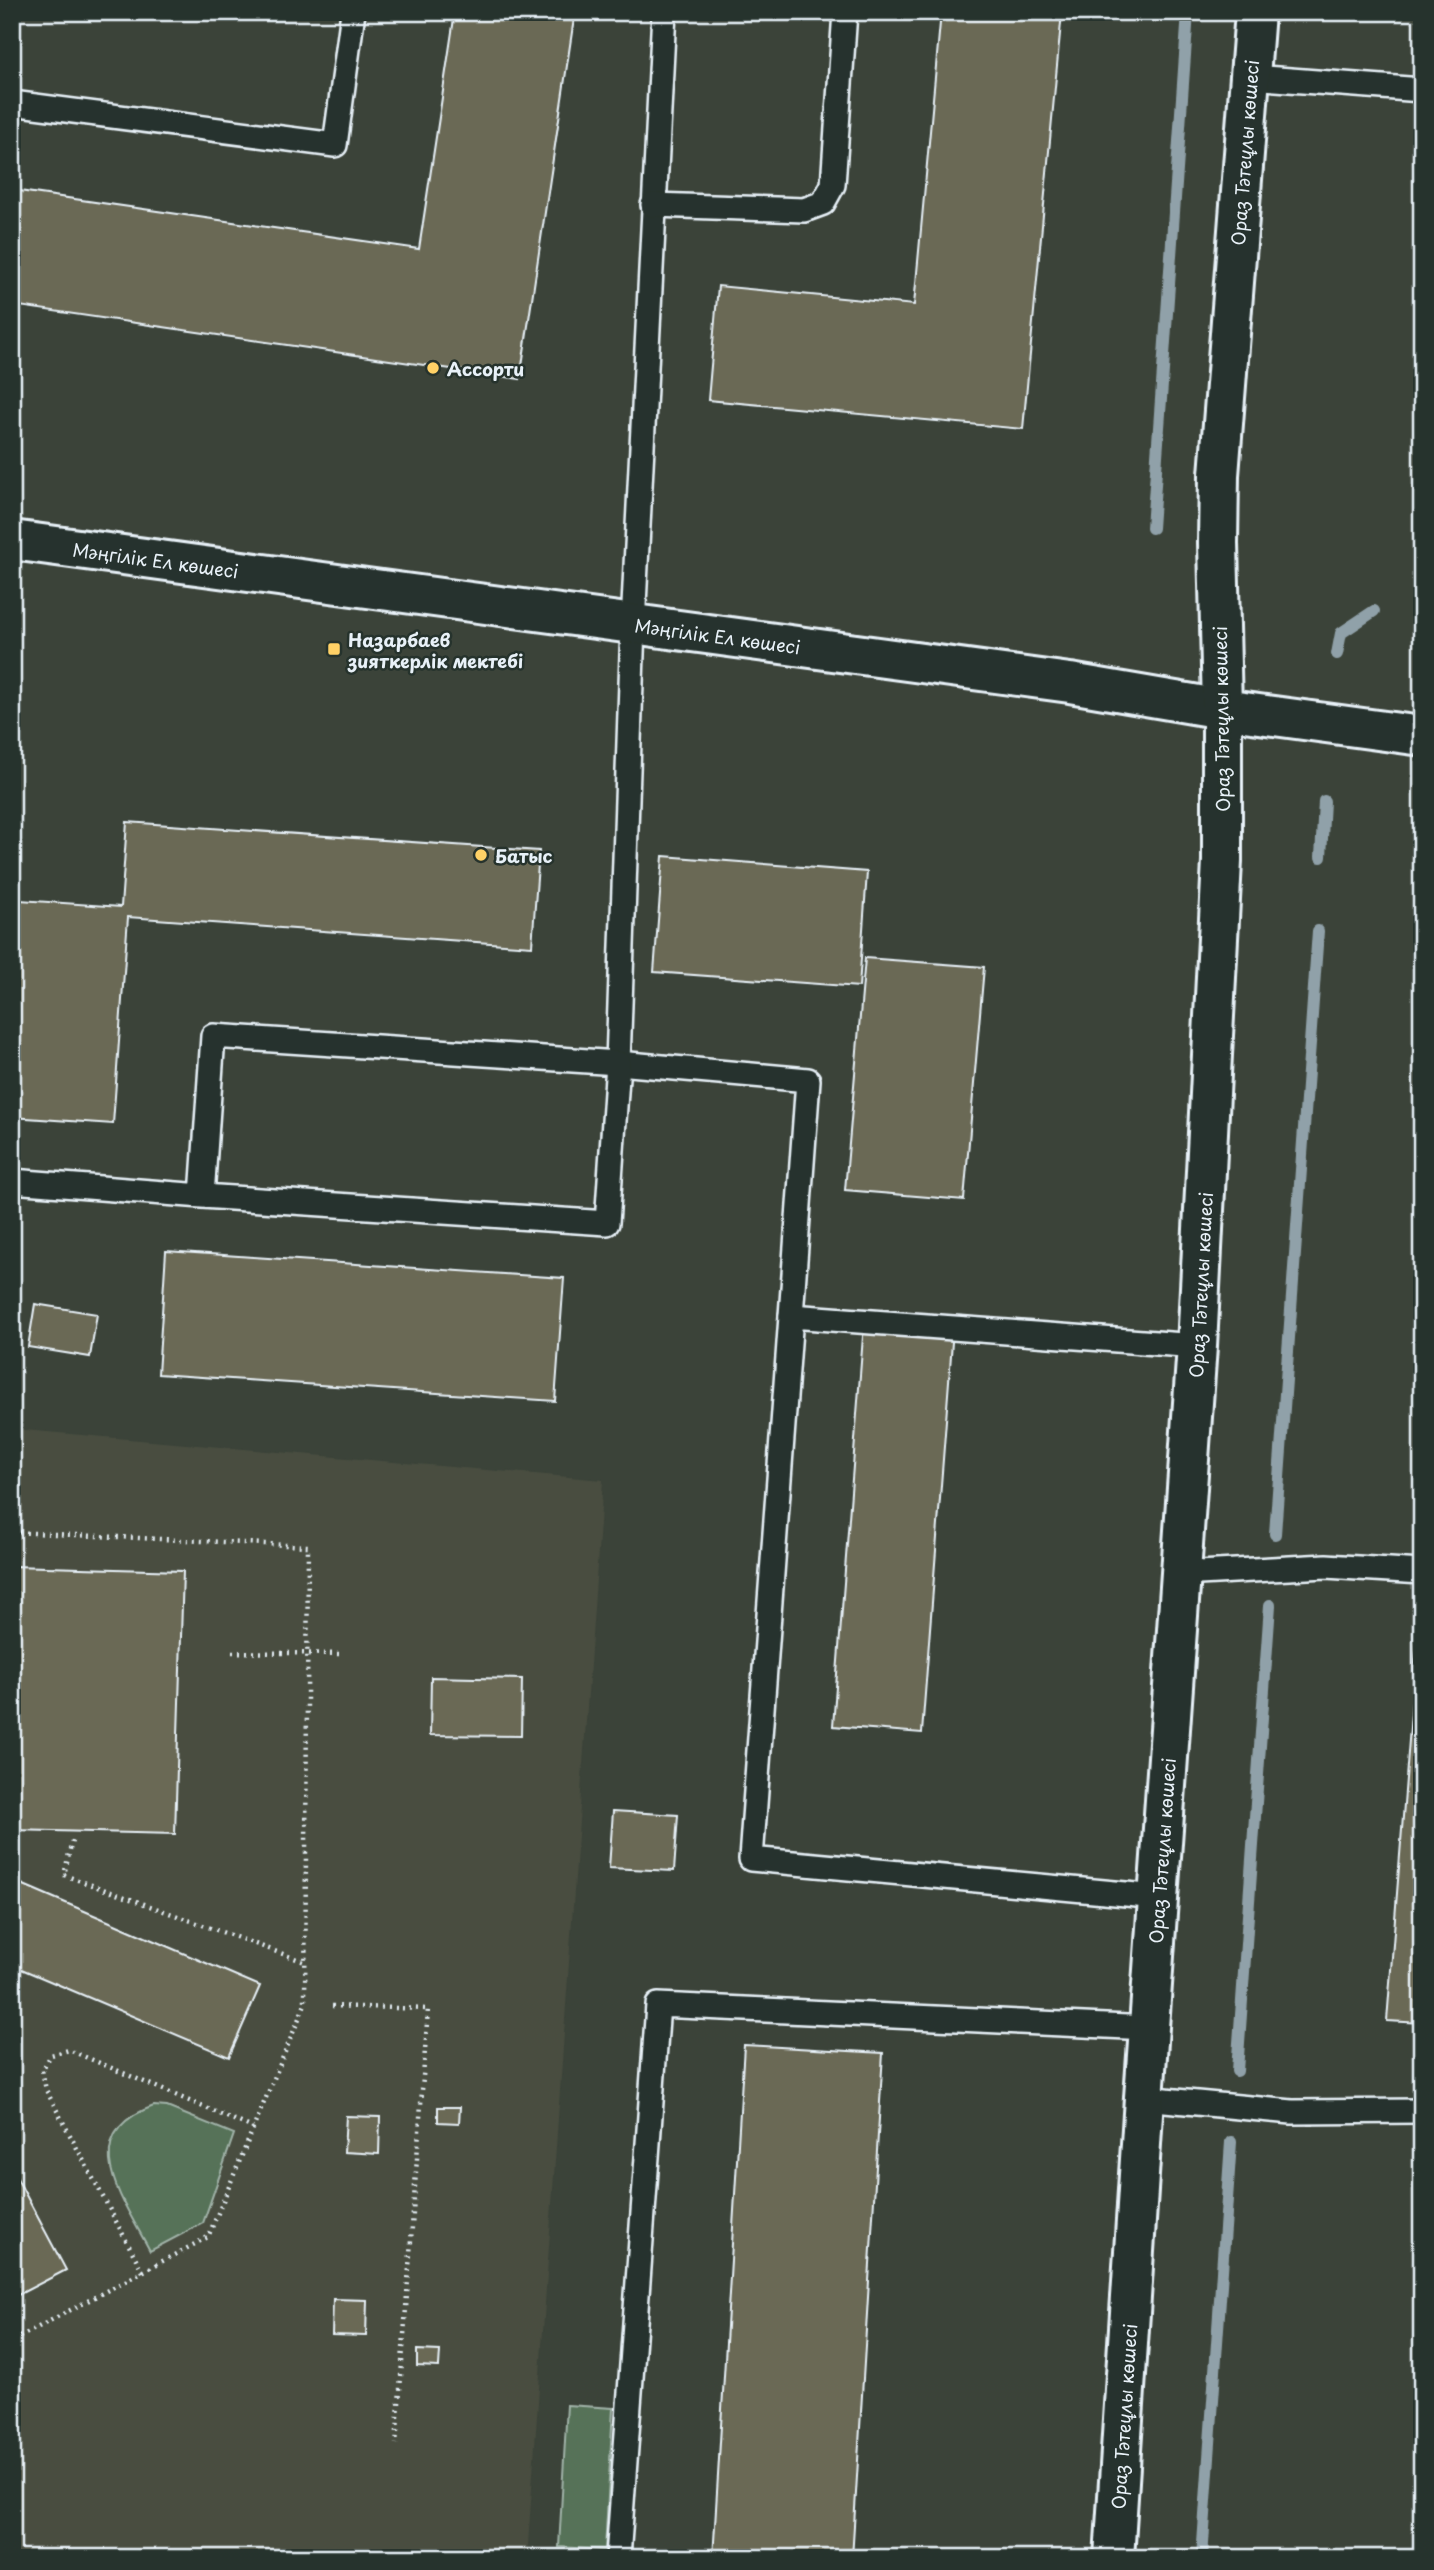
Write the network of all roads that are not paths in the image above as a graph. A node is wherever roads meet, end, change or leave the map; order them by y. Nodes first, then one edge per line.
1 (353, 12) edge
2 (664, 12) edge
3 (845, 12) edge
4 (1255, 12) edge
5 (1250, 77) junction
6 (1422, 90) edge
7 (12, 103) edge
8 (653, 205) junction
9 (12, 540) edge
10 (633, 625) junction
11 (1222, 709) junction
12 (1422, 736) edge
13 (618, 1063) junction
14 (12, 1181) edge
15 (202, 1196) junction
16 (791, 1316) junction
17 (1198, 1346) junction
18 (1422, 1572) edge
19 (1181, 1574) junction
20 (1158, 1897) junction
21 (1149, 2028) junction
22 (1143, 2098) junction
23 (1422, 2112) edge
24 (618, 2558) edge
25 (1114, 2558) edge

1 - 7 lane
2 - 8 lane
3 - 8 lane
4 - 5 street, Ораз Тәтеұлы көшесі
5 - 6 lane
5 - 11 street, Ораз Тәтеұлы көшесі
8 - 10 lane
9 - 10 street, Мәңгілік Ел көшесі
10 - 11 street, Мәңгілік Ел көшесі
10 - 13 lane
11 - 12 street, Мәңгілік Ел көшесі
11 - 17 street, Ораз Тәтеұлы көшесі
13 - 15 lane
13 - 15 lane
13 - 16 lane
14 - 15 lane
16 - 17 lane
16 - 20 lane
17 - 19 street, Ораз Тәтеұлы көшесі
18 - 19 lane
19 - 20 street, Ораз Тәтеұлы көшесі
20 - 21 street, Ораз Тәтеұлы көшесі
21 - 22 street, Ораз Тәтеұлы көшесі
21 - 24 lane
22 - 23 lane
22 - 25 street, Ораз Тәтеұлы көшесі

